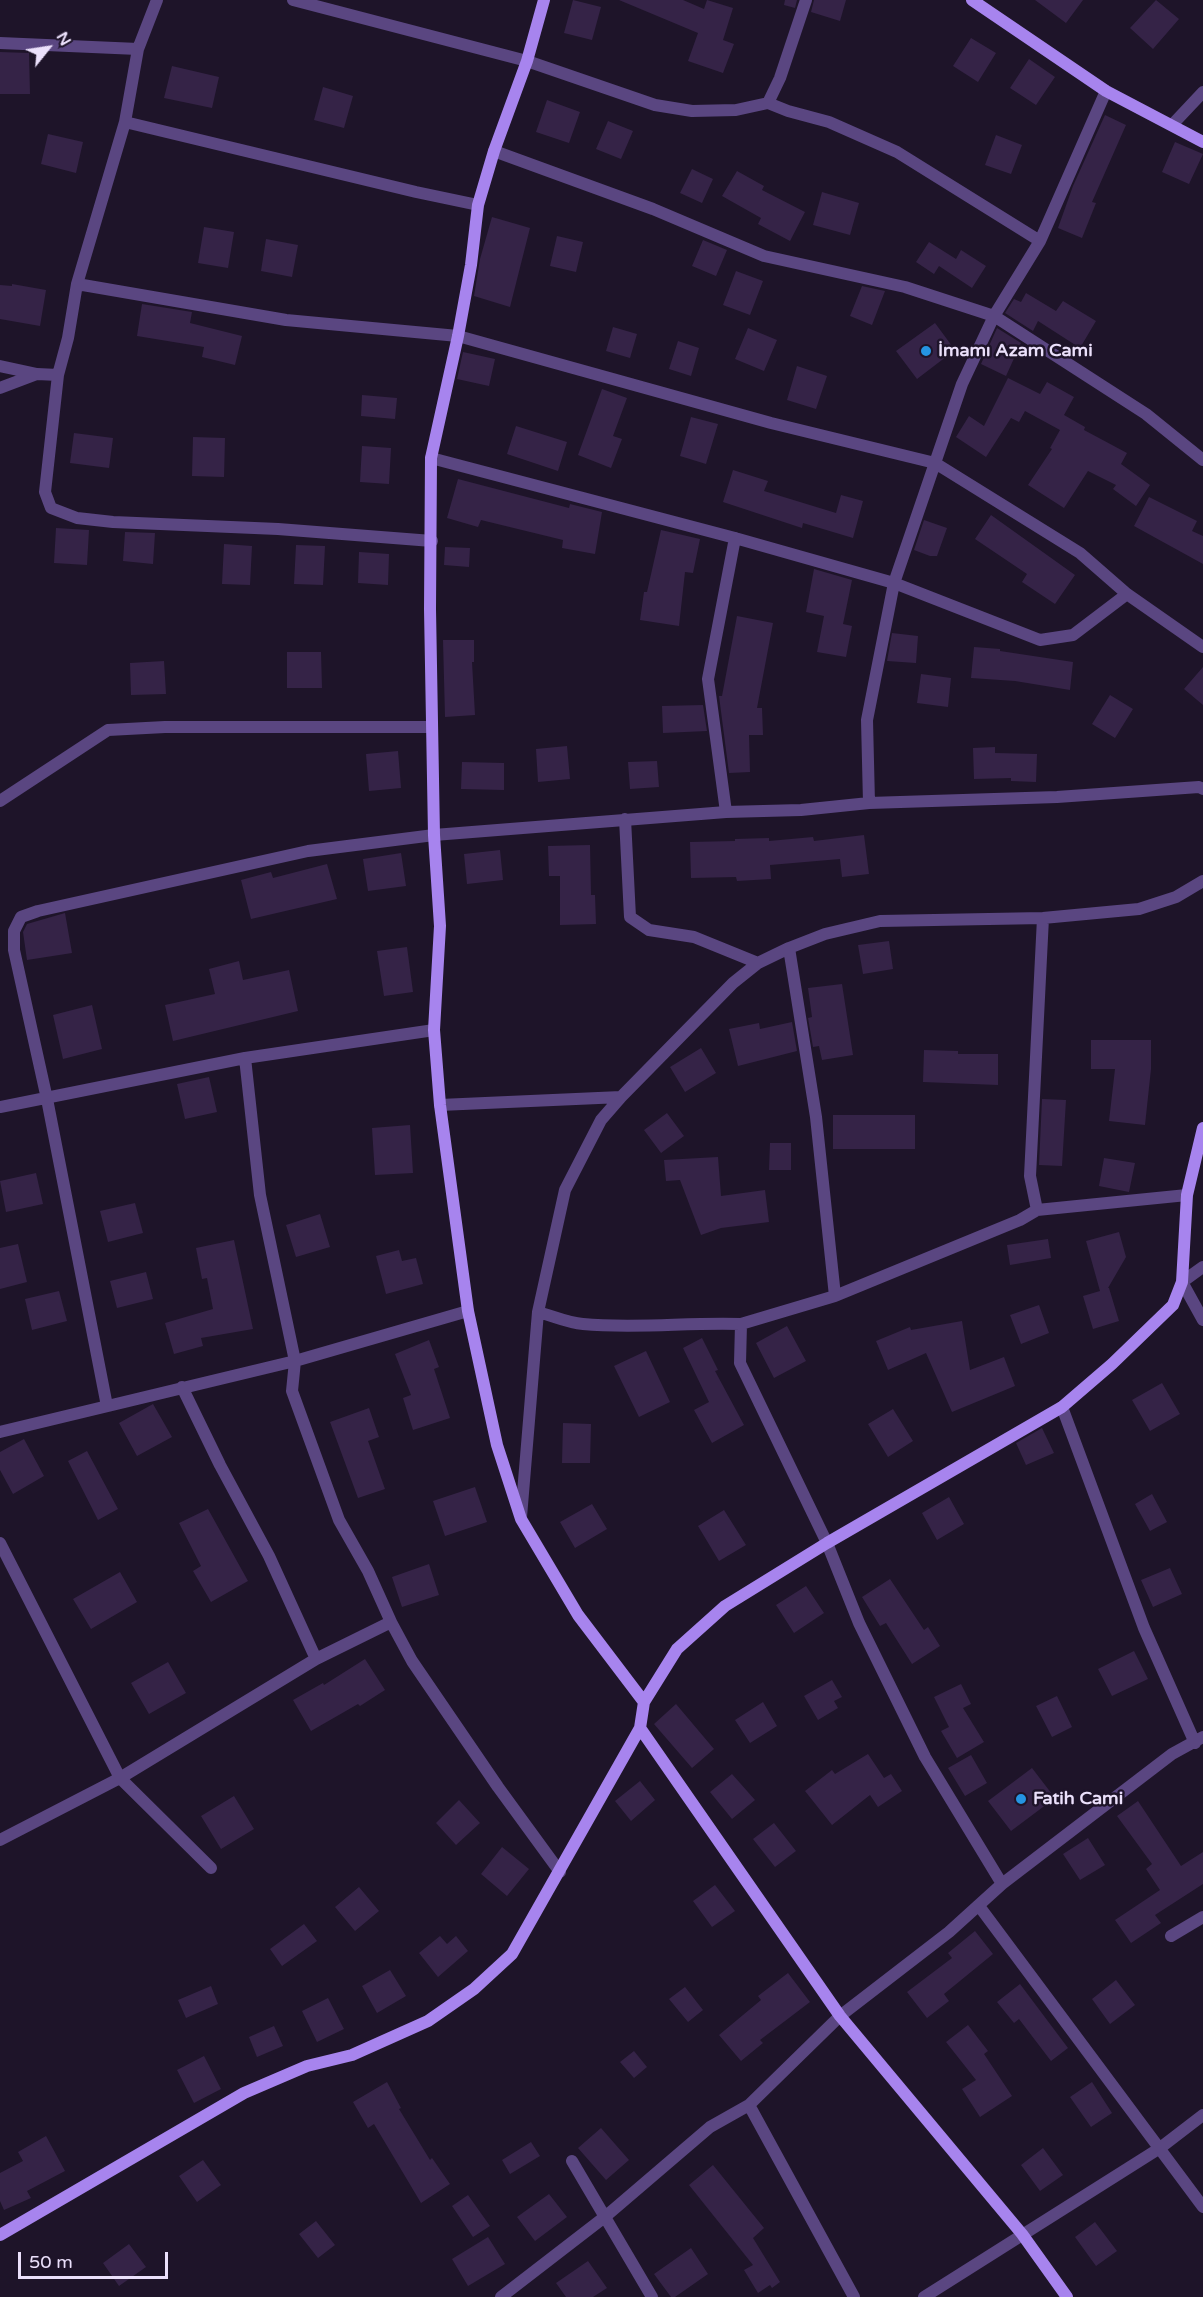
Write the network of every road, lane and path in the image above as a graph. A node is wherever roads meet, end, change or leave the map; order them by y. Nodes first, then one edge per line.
1 (157, 0) edge
2 (293, 0) edge
3 (544, 0) edge
4 (806, 0) edge
5 (972, 0) edge
6 (0, 43) edge
7 (138, 49) junction
8 (527, 61) junction
9 (1106, 91) junction
10 (1203, 92) edge
11 (768, 103) junction
12 (125, 122) junction
13 (1172, 125) junction
14 (1203, 142) edge
15 (494, 151) junction
16 (478, 205) junction
17 (1040, 240) junction
18 (77, 284) junction
19 (994, 316) junction
20 (458, 336) junction
21 (0, 366) edge
22 (37, 375) junction
23 (58, 375) junction
24 (0, 388) edge
25 (431, 458) junction
26 (1203, 460) edge
27 (935, 463) junction
28 (735, 538) junction
29 (432, 541) junction
30 (894, 583) junction
31 (1127, 594) junction
32 (1203, 647) edge
33 (432, 728) junction
34 (1202, 785) edge
35 (0, 801) edge
36 (869, 803) junction
37 (726, 812) junction
38 (626, 819) junction
39 (434, 835) junction
40 (1203, 881) edge
41 (1043, 918) junction
42 (789, 948) junction
43 (758, 963) junction
44 (434, 1030) junction
45 (245, 1058) junction
46 (621, 1097) junction
47 (47, 1099) junction
48 (440, 1105) junction
49 (0, 1107) edge
50 (1203, 1128) edge
51 (1187, 1195) junction
52 (1037, 1210) junction
53 (1203, 1267) edge
54 (1182, 1282) junction
55 (835, 1296) junction
56 (468, 1311) junction
57 (538, 1312) junction
58 (1203, 1320) edge
59 (741, 1324) junction
60 (295, 1361) junction
61 (182, 1388) junction
62 (107, 1406) junction
63 (1062, 1407) junction
64 (0, 1432) edge
65 (521, 1519) junction
66 (0, 1543) edge
67 (827, 1543) junction
68 (391, 1622) junction
69 (316, 1659) junction
70 (644, 1702) junction
71 (640, 1728) junction
72 (1199, 1740) edge
73 (120, 1778) junction
74 (0, 1840) edge
75 (211, 1868) dead end
76 (560, 1872) junction
77 (1002, 1884) junction
78 (979, 1906) junction
79 (1203, 1917) edge
80 (1171, 1936) dead end
81 (840, 2016) junction
82 (748, 2105) junction
83 (1203, 2115) edge
84 (1160, 2148) junction
85 (572, 2161) dead end
86 (1203, 2207) edge
87 (606, 2216) junction
88 (1022, 2234) junction
89 (0, 2235) edge
90 (501, 2297) edge
91 (652, 2297) edge
92 (854, 2297) edge
93 (924, 2297) edge
94 (1067, 2297) edge

1 - 7 street
2 - 8 street
3 - 8 street
4 - 11 street
5 - 9 street
6 - 7 street
7 - 12 street
8 - 11 street
8 - 15 street
9 - 13 street
9 - 17 street
10 - 13 street
11 - 17 street
12 - 16 street
12 - 18 street
13 - 14 street
15 - 16 street
15 - 19 street
16 - 20 street
17 - 19 street
18 - 20 street
18 - 23 street
19 - 26 street
19 - 27 street
20 - 25 street
20 - 27 street
21 - 22 street
22 - 23 street
22 - 24 street
23 - 29 street
25 - 28 street
25 - 29 street
27 - 30 street
27 - 31 street
28 - 30 street
28 - 37 street
29 - 33 street
30 - 31 street
30 - 36 street
31 - 32 street
33 - 35 street
33 - 39 street
34 - 36 street
36 - 37 street
37 - 38 street
38 - 39 street
38 - 43 street
39 - 44 street
39 - 47 street
40 - 41 street
41 - 42 street
41 - 52 street
42 - 43 street
42 - 55 street
43 - 46 street
44 - 45 street
44 - 48 street
45 - 47 street
45 - 60 street
46 - 48 street
46 - 57 street
47 - 49 street
47 - 62 street
48 - 56 street
50 - 51 street
51 - 52 street
51 - 54 street
52 - 55 street
53 - 54 street
54 - 58 street
54 - 63 street
55 - 59 street
56 - 60 street
56 - 65 street
57 - 59 street
57 - 65 street
59 - 67 street
60 - 61 street
60 - 68 street
61 - 62 street
61 - 69 street
62 - 64 street
63 - 67 street
63 - 72 street
65 - 70 street
66 - 73 street
67 - 70 street
67 - 77 street
68 - 69 street
68 - 76 street
69 - 73 street
70 - 71 street
71 - 76 street
71 - 81 street
72 - 77 street
73 - 74 street
73 - 75 street
76 - 89 street
77 - 78 street
78 - 81 street
78 - 84 street
79 - 80 street
81 - 82 street
81 - 88 street
82 - 87 street
82 - 92 street
83 - 84 street
84 - 86 street
84 - 88 street
85 - 87 street
87 - 90 street
87 - 91 street
88 - 93 street
88 - 94 street

